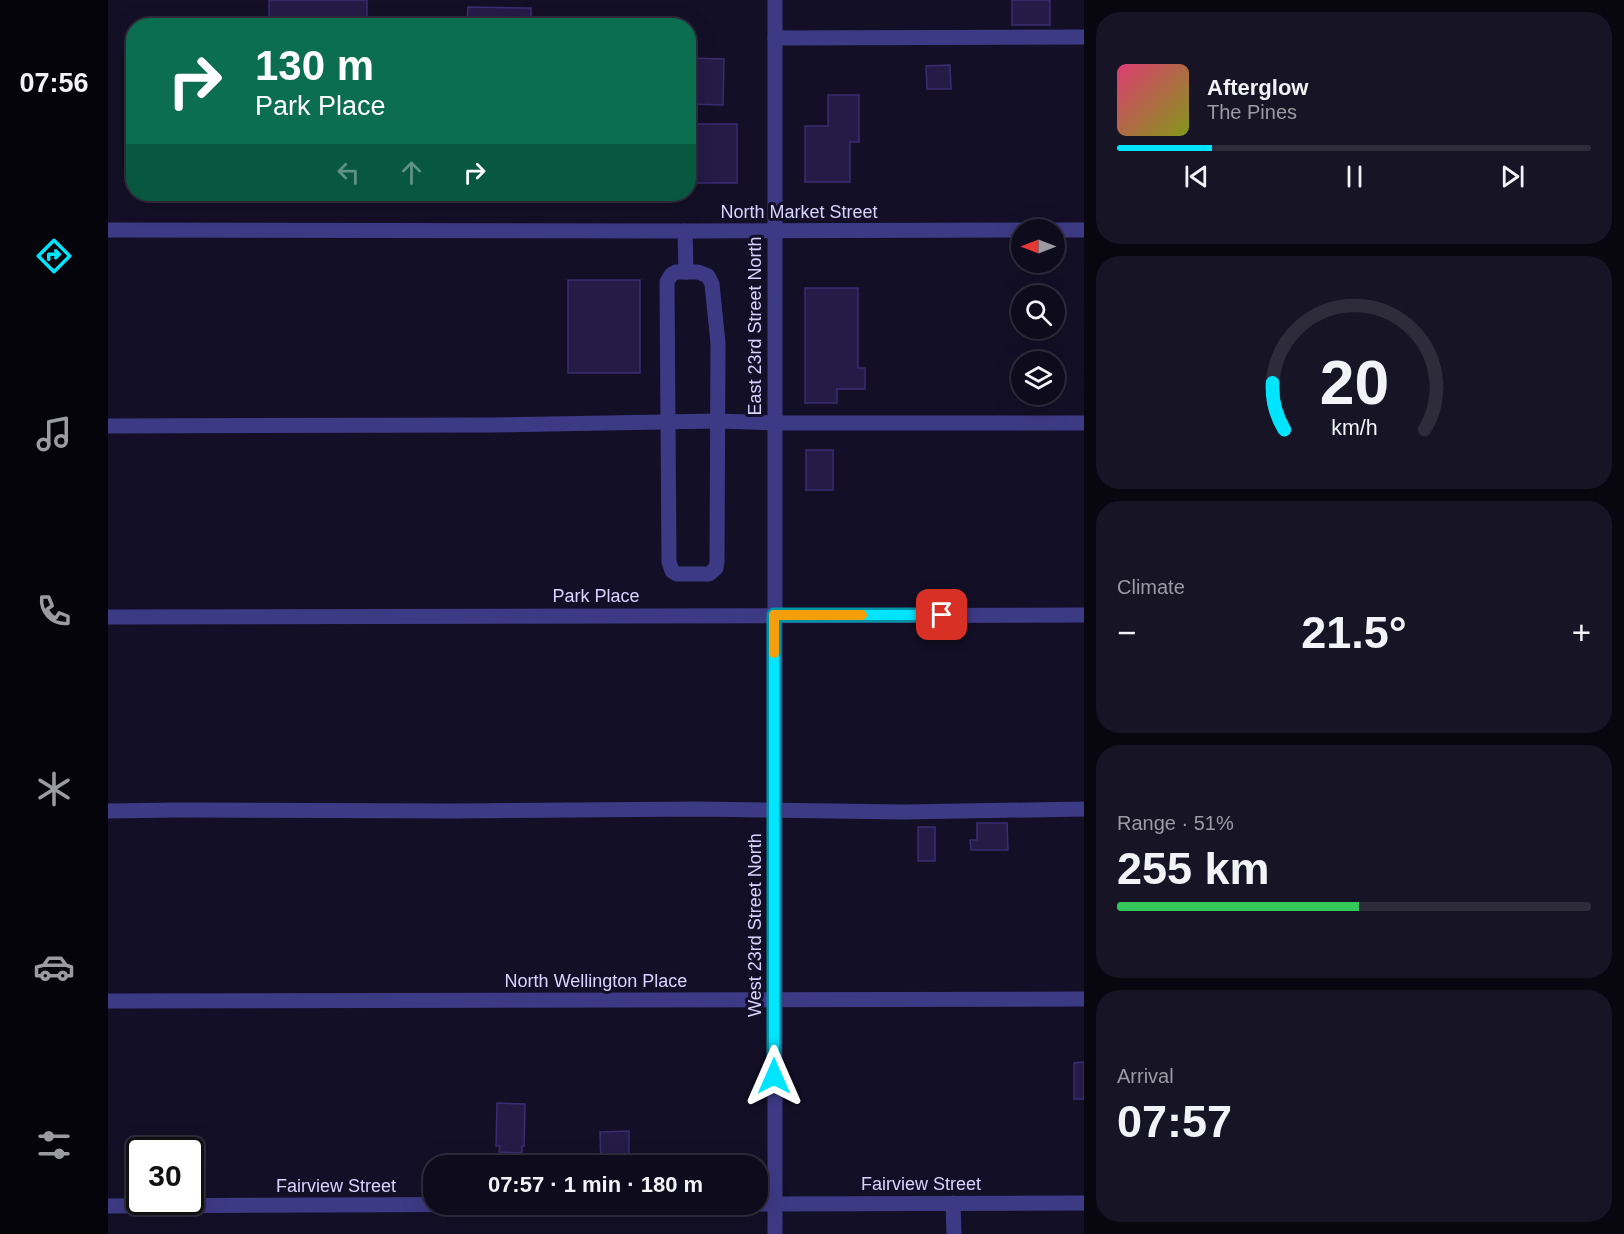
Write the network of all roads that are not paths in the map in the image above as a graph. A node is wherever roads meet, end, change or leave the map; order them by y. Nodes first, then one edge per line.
1 (775, 0) edge
2 (1084, 37) edge
3 (775, 38) junction
4 (108, 230) edge
5 (1011, 230) edge
6 (1065, 230) edge
7 (1084, 230) edge
8 (685, 231) junction
9 (775, 231) junction
10 (686, 272) junction
11 (668, 421) junction
12 (718, 421) junction
13 (775, 423) junction
14 (1084, 423) edge
15 (108, 426) edge
16 (774, 615) junction
17 (1084, 615) edge
18 (108, 617) edge
19 (1084, 809) edge
20 (774, 810) junction
21 (108, 811) edge
22 (1084, 999) edge
23 (774, 1000) junction
24 (108, 1001) edge
25 (953, 1203) junction
26 (1084, 1203) edge
27 (768, 1204) edge
28 (774, 1204) junction
29 (423, 1205) edge
30 (108, 1206) edge
31 (774, 1234) edge
32 (954, 1234) edge

1 - 3 street, East 23rd Street North
2 - 3 street
3 - 9 street, East 23rd Street North
4 - 8 street, North Market Street
5 - 9 street, North Market Street
6 - 7 street
8 - 9 street, North Market Street
8 - 10 street
9 - 13 street, East 23rd Street North
10 - 11 street
10 - 12 street
11 - 12 street
11 - 12 street
11 - 15 street
12 - 13 street
13 - 14 street
13 - 16 street, East 23rd Street North
16 - 17 street, Park Place
16 - 18 street, Park Place
16 - 20 street, West 23rd Street North
19 - 20 street
20 - 21 street
20 - 23 street, West 23rd Street North
22 - 23 street, North Wellington Place
23 - 24 street, North Wellington Place
23 - 28 street, West 23rd Street North
25 - 26 street, Fairview Street
25 - 28 street, Fairview Street
25 - 32 street
27 - 28 street, Fairview Street
28 - 31 street, West 23rd Street North
29 - 30 street, Fairview Street

